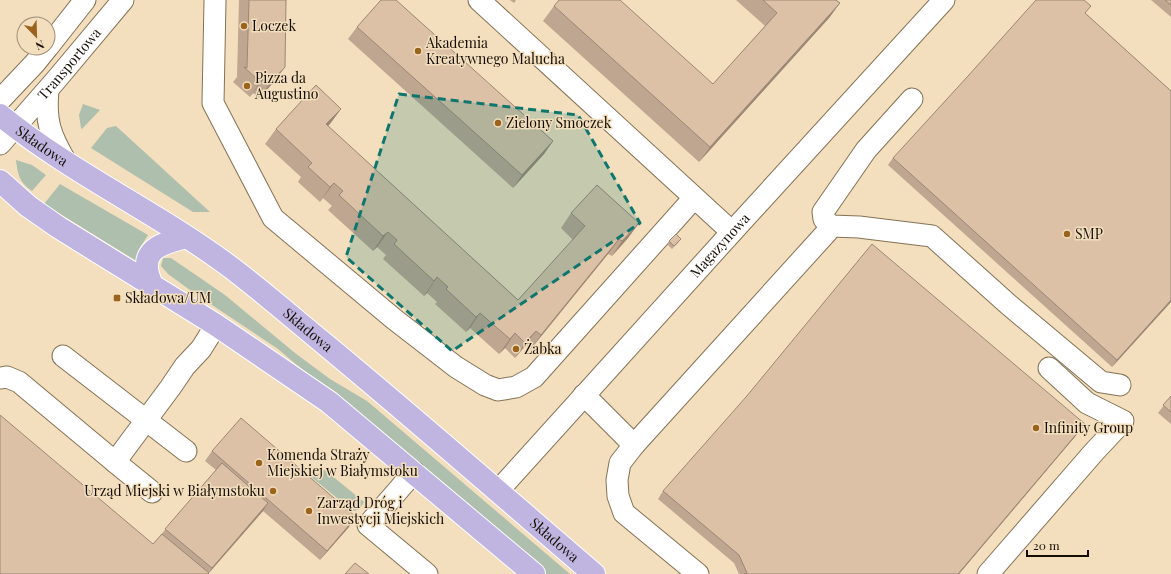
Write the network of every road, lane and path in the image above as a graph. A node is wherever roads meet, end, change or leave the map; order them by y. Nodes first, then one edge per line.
1 (85, 0) edge
2 (123, 0) edge
3 (215, 0) edge
4 (944, 0) edge
5 (482, 1) edge
6 (56, 36) edge
7 (40, 56) edge
8 (27, 72) junction
9 (0, 83) edge
10 (48, 90) junction
11 (912, 99) dead end
12 (0, 100) edge
13 (7, 121) edge
14 (0, 144) edge
15 (66, 162) junction
16 (0, 181) edge
17 (694, 198) junction
18 (830, 226) junction
19 (732, 232) junction
20 (186, 237) junction
21 (151, 284) junction
22 (216, 325) junction
23 (64, 356) dead end
24 (1049, 368) dead end
25 (0, 378) edge
26 (1120, 386) dead end
27 (584, 395) junction
28 (146, 420) junction
29 (634, 445) junction
30 (186, 451) dead end
31 (115, 462) junction
32 (414, 472) junction
33 (498, 491) junction
34 (152, 492) dead end
35 (427, 574) edge
36 (534, 574) edge
37 (594, 574) edge
38 (698, 574) edge
39 (988, 574) edge

1 - 6 street, Transportowa
2 - 10 street, Transportowa
3 - 17 street
4 - 19 street, Magazynowa
5 - 17 street
7 - 8 street, Transportowa
8 - 9 street
8 - 12 street, Transportowa
10 - 13 street, Transportowa
10 - 15 street
11 - 18 street
13 - 14 street, Transportowa
13 - 15 main road, Składowa
15 - 20 main road, Składowa
16 - 21 main road
17 - 19 street
18 - 26 street
18 - 29 street
19 - 27 street, Magazynowa
20 - 21 main road
20 - 33 main road, Składowa
21 - 22 main road
22 - 28 street
22 - 32 main road
23 - 28 street
24 - 39 street
25 - 31 street
27 - 29 street
27 - 33 street, Magazynowa
28 - 30 street
28 - 31 street
29 - 38 street
31 - 34 street
32 - 35 street
32 - 36 main road
33 - 37 main road, Składowa

